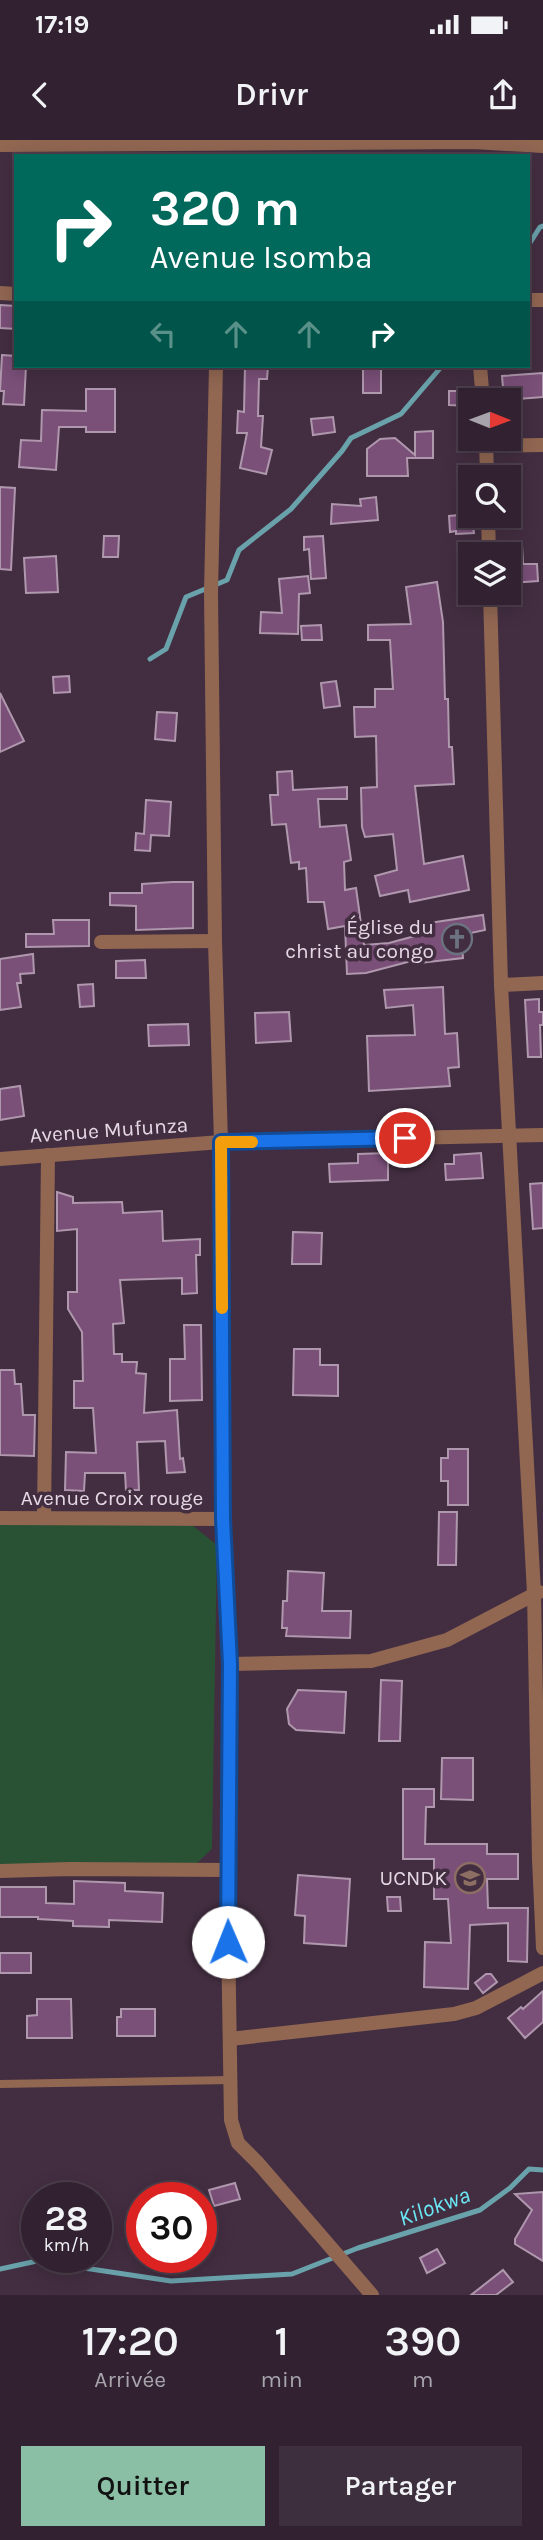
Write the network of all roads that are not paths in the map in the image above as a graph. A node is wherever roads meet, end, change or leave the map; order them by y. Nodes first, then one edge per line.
1 (0, 145) edge
2 (543, 145) edge
3 (473, 146) edge
4 (214, 147) edge
5 (216, 368) edge
6 (480, 368) edge
7 (482, 388) edge
8 (522, 444) edge
9 (543, 445) edge
10 (490, 605) edge
11 (215, 941) junction
12 (101, 942) dead end
13 (543, 983) edge
14 (501, 985) junction
15 (543, 1135) edge
16 (510, 1136) junction
17 (221, 1142) junction
18 (48, 1155) junction
19 (0, 1159) edge
20 (0, 1518) edge
21 (44, 1518) junction
22 (223, 1519) junction
23 (539, 1592) edge
24 (230, 1664) junction
25 (541, 1859) edge
26 (227, 1870) junction
27 (0, 1871) edge
28 (543, 1948) edge
29 (543, 1973) edge
30 (230, 2039) junction
31 (230, 2080) junction
32 (0, 2084) edge
33 (372, 2295) edge

1 - 4 street
2 - 3 street
3 - 4 street
5 - 11 street
6 - 7 street
8 - 9 street
10 - 14 street
11 - 12 street
11 - 17 street
13 - 14 street
14 - 16 street
15 - 16 street, Avenue Mufunza
16 - 17 street, Avenue Mufunza
16 - 23 street
17 - 18 street, Avenue Mufunza
17 - 22 street
18 - 19 street, Avenue Mufunza
18 - 21 street
20 - 21 street, Avenue Croix rouge
21 - 22 street, Avenue Croix rouge
22 - 24 street
23 - 24 street
23 - 25 street
24 - 26 street
25 - 28 street
26 - 27 street
26 - 30 street
29 - 30 street
30 - 31 street
31 - 32 lane
31 - 33 street

